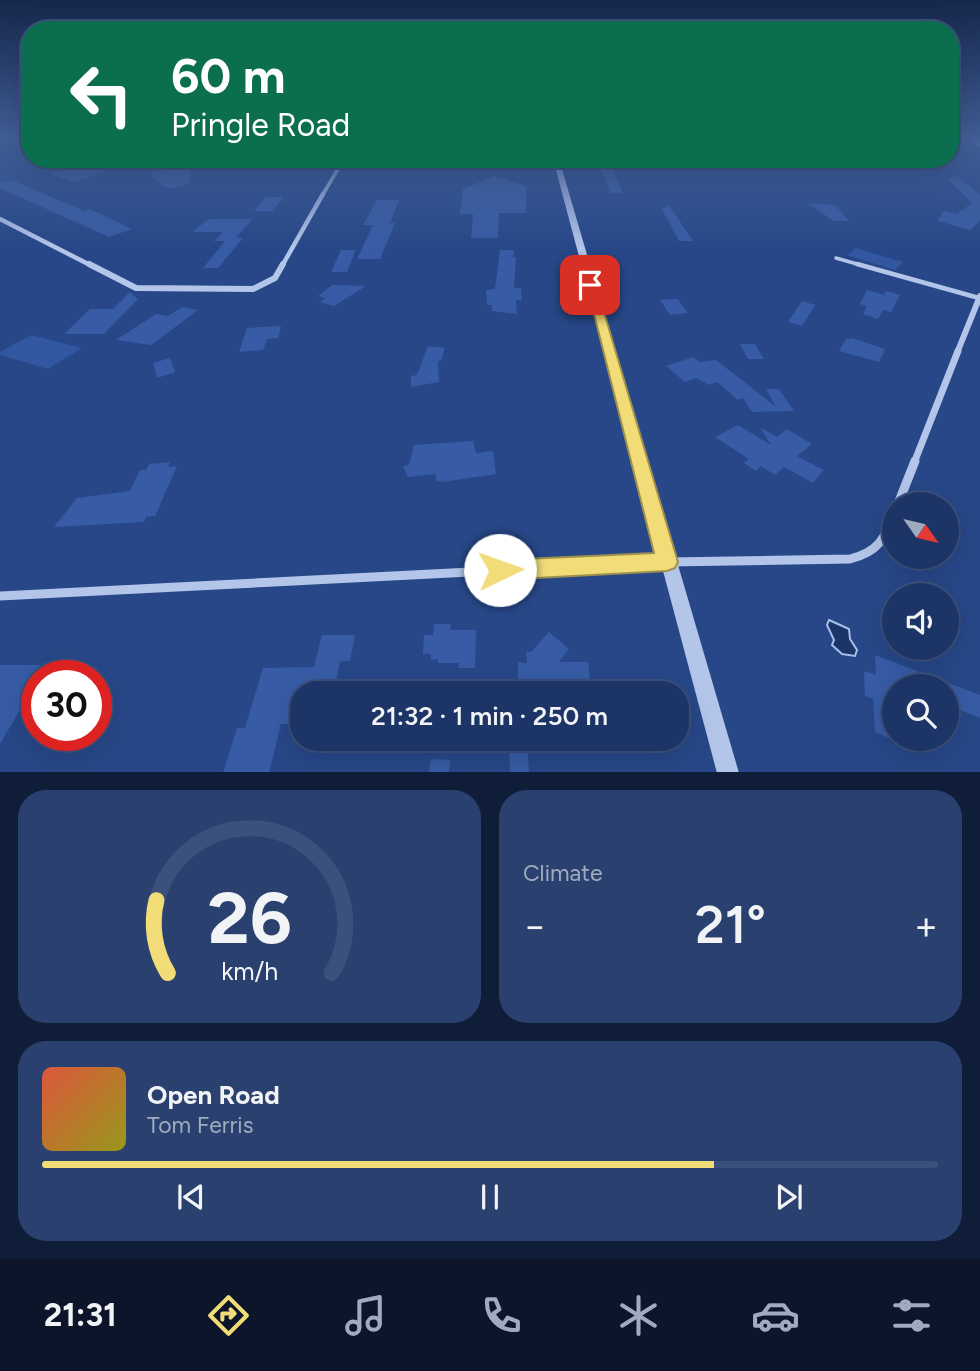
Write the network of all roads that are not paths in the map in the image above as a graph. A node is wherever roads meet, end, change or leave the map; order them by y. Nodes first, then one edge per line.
1 (334, 176) edge
2 (560, 176) edge
3 (0, 219) edge
4 (836, 258) dead end
5 (980, 297) edge
6 (903, 492) edge
7 (882, 543) edge
8 (667, 562) junction
9 (0, 596) edge
10 (728, 772) edge

1 - 3 street
2 - 8 street
4 - 5 lane
5 - 6 street
7 - 8 street
8 - 9 street
8 - 10 street

